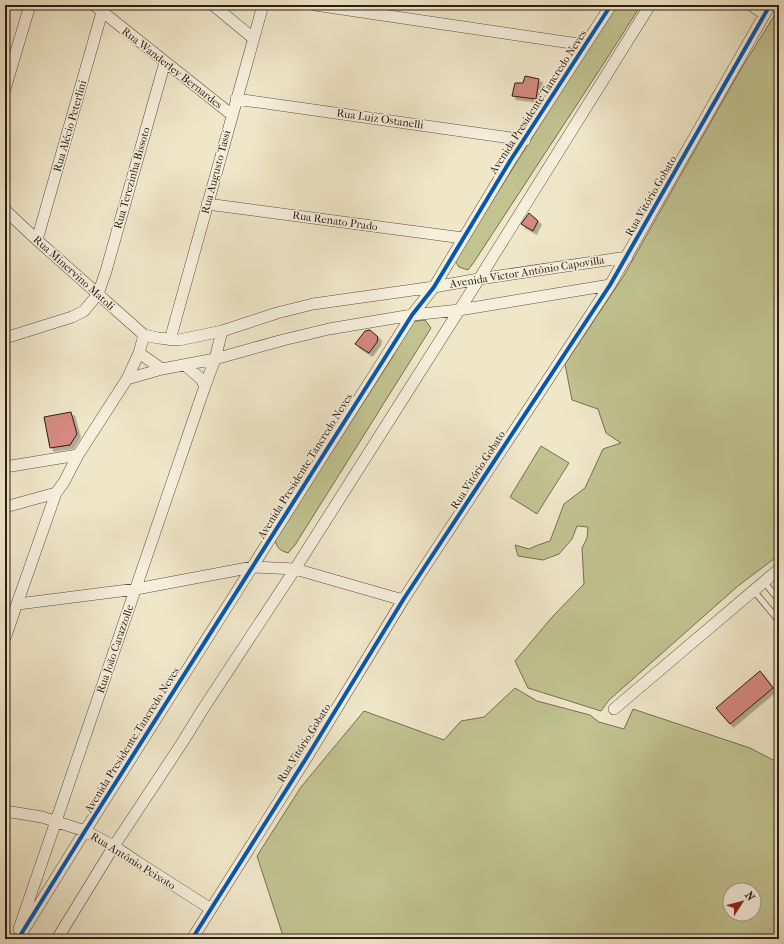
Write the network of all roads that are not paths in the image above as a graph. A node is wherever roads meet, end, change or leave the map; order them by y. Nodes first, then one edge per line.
1 (30, 5) edge
2 (214, 5) edge
3 (263, 5) edge
4 (315, 5) edge
5 (611, 5) edge
6 (650, 5) edge
7 (751, 5) edge
8 (98, 8) edge
9 (767, 9) edge
10 (253, 38) junction
11 (584, 45) junction
12 (165, 62) junction
13 (5, 89) edge
14 (236, 99) junction
15 (232, 115) junction
16 (525, 140) junction
17 (207, 204) junction
18 (5, 210) edge
19 (463, 238) junction
20 (37, 240) junction
21 (627, 256) junction
22 (479, 280) junction
23 (610, 285) junction
24 (434, 287) junction
25 (98, 294) junction
26 (459, 310) junction
27 (412, 316) junction
28 (222, 331) junction
29 (144, 335) junction
30 (6, 337) edge
31 (170, 340) junction
32 (139, 353) junction
33 (215, 359) junction
34 (185, 365) junction
35 (162, 369) junction
36 (127, 380) junction
37 (205, 386) junction
38 (78, 455) junction
39 (5, 467) edge
40 (56, 493) junction
41 (5, 507) edge
42 (253, 567) junction
43 (295, 569) junction
44 (779, 569) edge
45 (764, 582) junction
46 (136, 589) junction
47 (754, 591) junction
48 (403, 600) junction
49 (779, 600) edge
50 (18, 604) junction
51 (779, 621) edge
52 (5, 638) edge
53 (614, 709) dead end
54 (5, 811) edge
55 (56, 822) junction
56 (85, 831) junction
57 (114, 846) junction
58 (211, 909) junction
59 (17, 939) edge
60 (57, 939) edge
61 (192, 939) edge

1 - 13 street
2 - 10 street
3 - 10 street, Rua Augusto Tassi
4 - 11 street
5 - 11 street, Avenida Presidente Tancredo Neves
6 - 22 street
7 - 9 street
8 - 12 street, Rua Wanderley Bernardes
8 - 20 street, Rua Alécio Peterlini
9 - 21 street, Rua Vitório Gobato
10 - 14 street, Rua Augusto Tassi
11 - 16 street, Avenida Presidente Tancredo Neves
12 - 15 street, Rua Wanderley Bernardes
12 - 25 street, Rua Terezinha Bissoto
14 - 15 street, Rua Augusto Tassi
14 - 16 street, Rua Luiz Ostanelli
15 - 17 street, Rua Augusto Tassi
16 - 19 street, Avenida Presidente Tancredo Neves
17 - 19 street, Rua Renato Prado
17 - 31 street, Rua Augusto Tassi
18 - 20 street, Rua Minervino Matoli
19 - 24 street, Avenida Presidente Tancredo Neves
20 - 25 street, Rua Minervino Matoli
21 - 22 street, Avenida Victor Antônio Capovilla
21 - 23 street, Rua Vitório Gobato
22 - 24 street, Avenida Victor Antônio Capovilla
22 - 26 street
23 - 26 street
23 - 48 street, Rua Vitório Gobato
24 - 27 street, Avenida Presidente Tancredo Neves
24 - 28 street, Avenida Victor Antônio Capovilla
25 - 29 street, Rua Minervino Matoli
25 - 30 street
26 - 27 street
26 - 43 street
27 - 33 street
27 - 42 street, Avenida Presidente Tancredo Neves
28 - 31 street, Avenida Victor Antônio Capovilla
28 - 33 street, Rua João Carazzolle
29 - 31 street, Avenida Victor Antônio Capovilla
29 - 32 street
32 - 35 street
32 - 36 street
33 - 34 street
33 - 37 street, Rua João Carazzolle
34 - 35 street
34 - 37 street
35 - 36 street
36 - 38 street
37 - 46 street, Rua João Carazzolle
38 - 39 street
38 - 40 street
40 - 41 street
40 - 50 street
42 - 43 street
42 - 46 street
42 - 56 street, Avenida Presidente Tancredo Neves
43 - 48 street
43 - 57 street
44 - 45 street
45 - 47 street
45 - 49 lane
46 - 50 street
46 - 55 street, Rua João Carazzolle
47 - 51 lane
47 - 53 street
48 - 58 street, Rua Vitório Gobato
50 - 52 street
54 - 55 street, Rua Antônio Peixoto
55 - 56 street, Rua Antônio Peixoto
55 - 59 street, Rua João Carazzolle
56 - 57 street, Rua Antônio Peixoto
56 - 59 street, Avenida Presidente Tancredo Neves
57 - 58 street, Rua Antônio Peixoto
57 - 60 street
58 - 61 street, Rua Vitório Gobato

